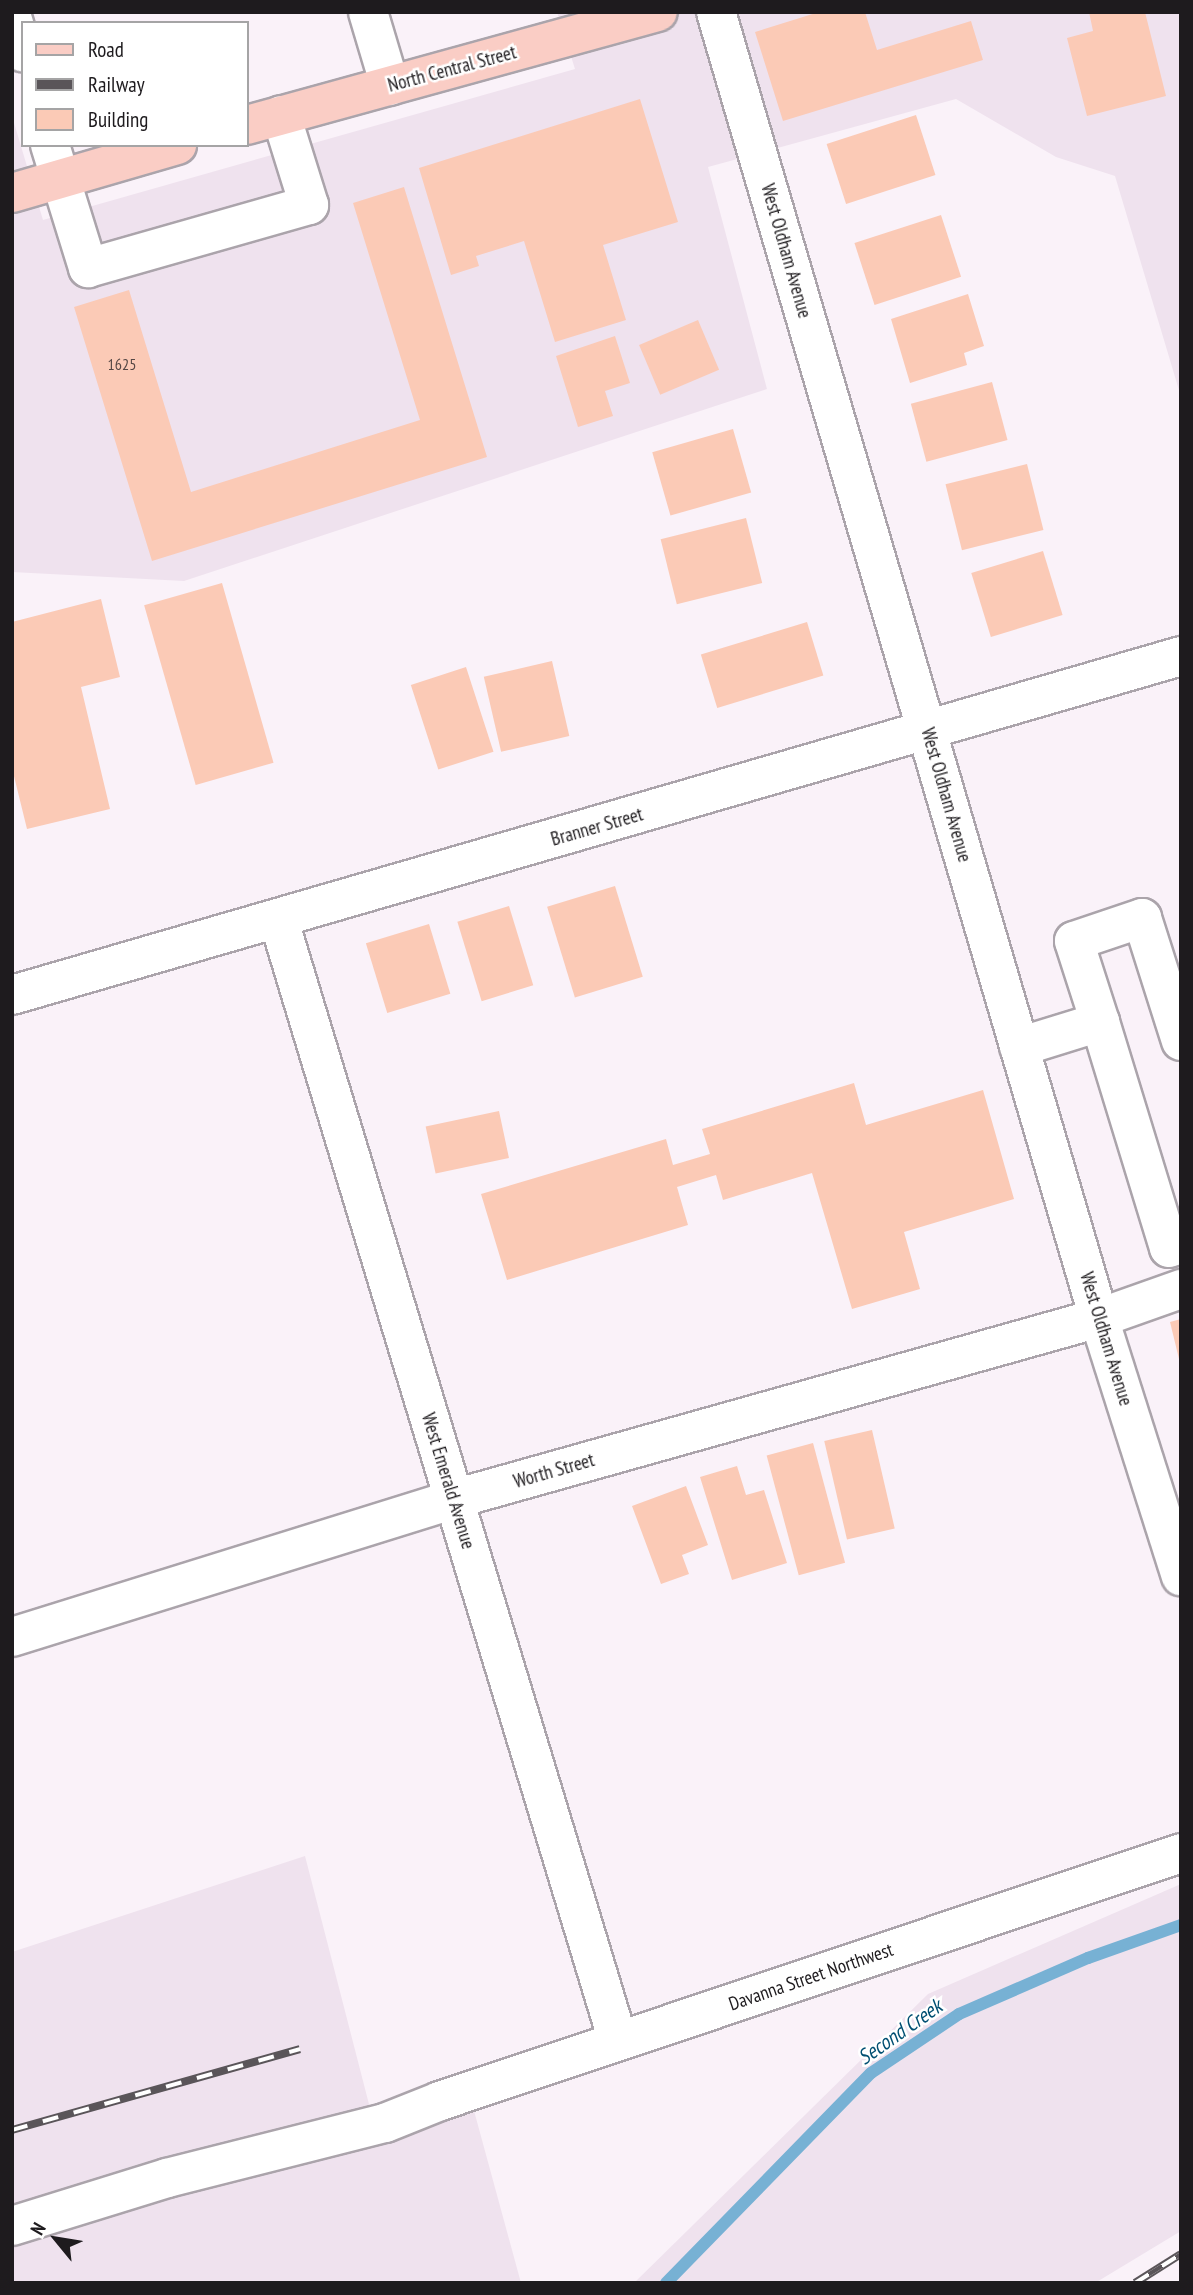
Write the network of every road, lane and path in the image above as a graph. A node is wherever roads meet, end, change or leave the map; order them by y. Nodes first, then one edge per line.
1 (368, 12) edge
2 (658, 12) edge
3 (716, 12) edge
4 (12, 17) edge
5 (21, 46) edge
6 (390, 86) junction
7 (264, 120) edge
8 (163, 147) edge
9 (55, 163) edge
10 (12, 193) edge
11 (1181, 656) edge
12 (927, 729) junction
13 (279, 921) junction
14 (12, 995) edge
15 (1100, 1022) junction
16 (1181, 1041) edge
17 (1019, 1047) junction
18 (1181, 1244) edge
19 (1181, 1289) edge
20 (1099, 1318) junction
21 (454, 1499) junction
22 (1181, 1576) edge
23 (12, 1637) edge
24 (1181, 1853) edge
25 (618, 2041) junction
26 (12, 2226) edge

1 - 6 street
2 - 6 main road, North Central Street
3 - 12 street, West Oldham Avenue
4 - 5 street
6 - 7 main road, North Central Street
7 - 9 street
8 - 9 main road
9 - 10 main road
11 - 12 street, Branner Street
12 - 13 street, Branner Street
12 - 17 street, West Oldham Avenue
13 - 14 street, Branner Street
13 - 21 street, West Emerald Avenue
15 - 16 street
15 - 17 street
15 - 18 street
17 - 20 street, West Oldham Avenue
19 - 20 street, Worth Street
20 - 21 street, Worth Street
20 - 22 street, West Oldham Avenue
21 - 23 street, Worth Street
21 - 25 street, West Emerald Avenue
24 - 25 street, Davanna Street Northwest
25 - 26 street, Davanna Street Northwest

